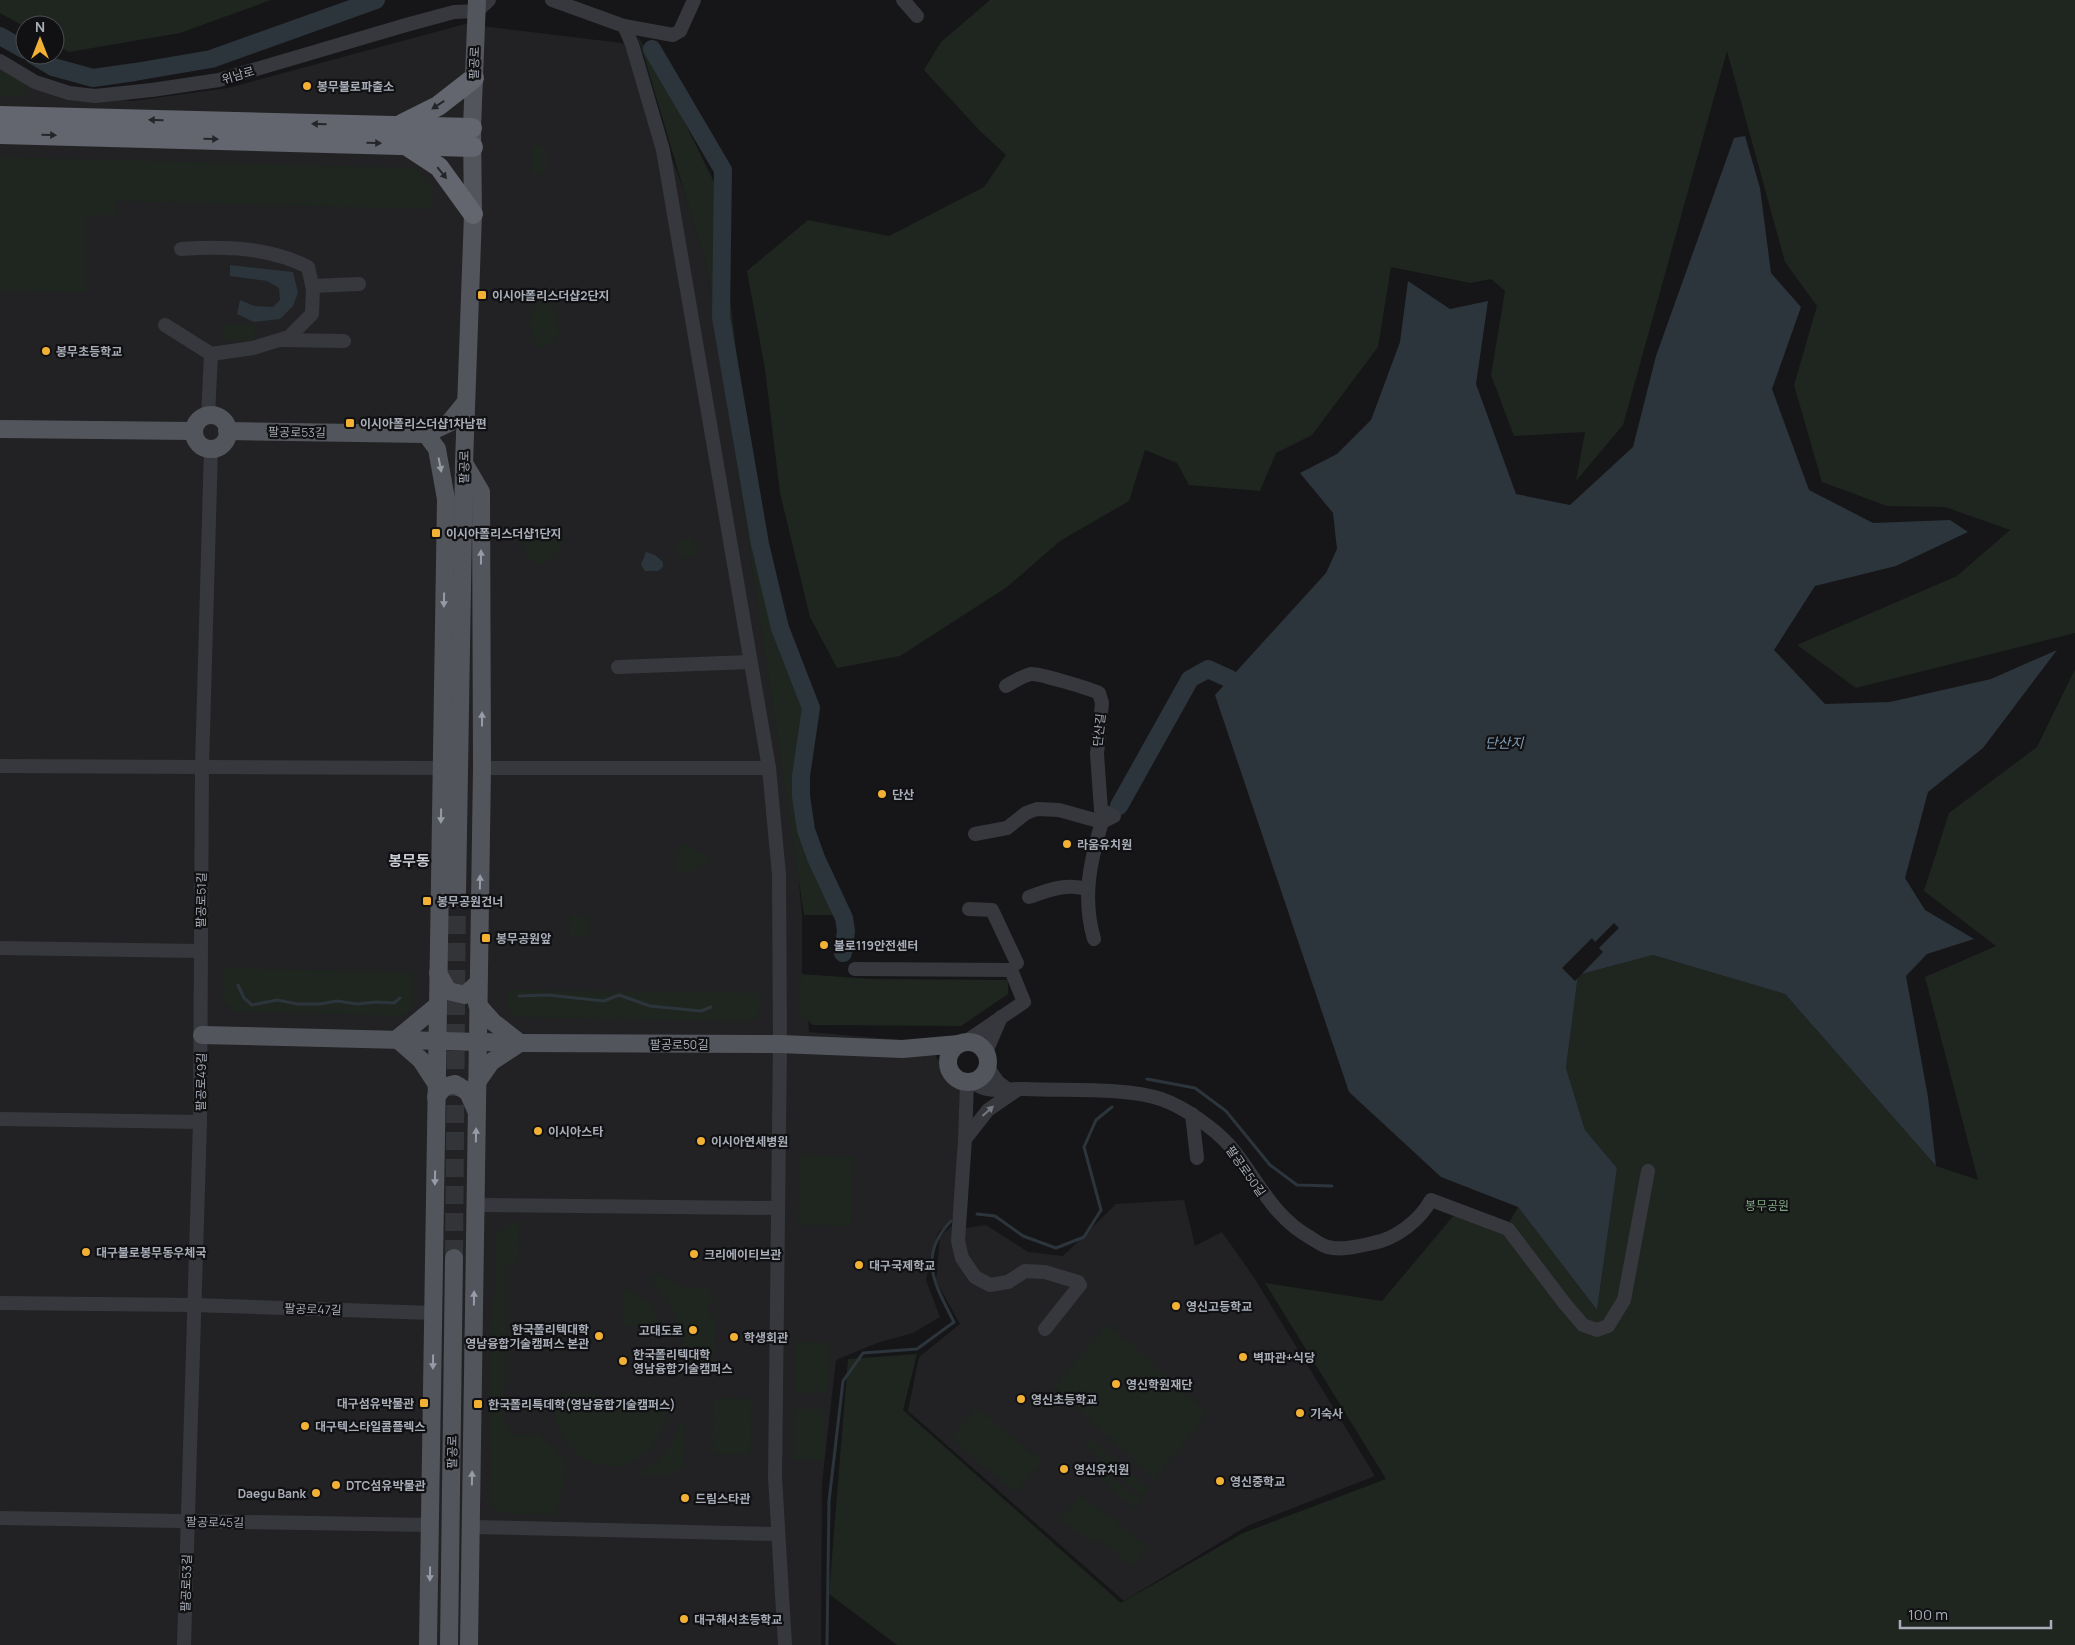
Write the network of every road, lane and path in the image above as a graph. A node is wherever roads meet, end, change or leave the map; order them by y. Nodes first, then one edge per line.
1 (552, 0) edge
2 (694, 0) edge
3 (903, 0) edge
4 (480, 3) edge
5 (917, 16) dead end
6 (624, 26) junction
7 (0, 61) edge
8 (474, 78) junction
9 (0, 116) edge
10 (0, 134) edge
11 (401, 135) junction
12 (473, 137) junction
13 (473, 214) junction
14 (181, 249) dead end
15 (359, 284) dead end
16 (312, 286) junction
17 (165, 326) dead end
18 (280, 340) junction
19 (344, 340) dead end
20 (211, 354) junction
21 (466, 402) junction
22 (208, 415) junction
23 (0, 429) edge
24 (194, 431) junction
25 (227, 432) junction
26 (426, 434) junction
27 (211, 448) junction
28 (464, 463) junction
29 (446, 499) junction
30 (750, 662) junction
31 (618, 666) dead end
32 (1006, 686) dead end
33 (0, 766) edge
34 (202, 766) junction
35 (442, 768) junction
36 (482, 768) junction
37 (769, 768) junction
38 (1102, 822) junction
39 (975, 834) dead end
40 (1087, 889) junction
41 (457, 894) tunnel mouth
42 (1029, 897) dead end
43 (969, 909) dead end
44 (1094, 939) dead end
45 (0, 948) edge
46 (200, 951) junction
47 (1017, 963) dead end
48 (855, 969) dead end
49 (438, 972) junction
50 (478, 983) junction
51 (477, 1004) junction
52 (438, 1005) junction
53 (1001, 1016) junction
54 (202, 1035) junction
55 (396, 1039) junction
56 (437, 1040) junction
57 (455, 1041) joint
58 (476, 1042) junction
59 (520, 1043) junction
60 (962, 1043) junction
61 (780, 1044) junction
62 (902, 1048) junction
63 (987, 1060) junction
64 (951, 1072) junction
65 (969, 1081) junction
66 (477, 1082) junction
67 (436, 1090) junction
68 (1013, 1090) junction
69 (477, 1113) junction
70 (1192, 1114) junction
71 (0, 1119) edge
72 (200, 1122) junction
73 (966, 1139) junction
74 (1197, 1158) dead end
75 (1648, 1171) dead end
76 (475, 1205) junction
77 (776, 1208) junction
78 (454, 1258) tunnel mouth
79 (0, 1303) edge
80 (193, 1305) junction
81 (433, 1313) junction
82 (1045, 1329) dead end
83 (0, 1518) edge
84 (188, 1522) junction
85 (431, 1525) junction
86 (472, 1527) junction
87 (777, 1534) junction
88 (184, 1645) edge
89 (428, 1645) edge
90 (449, 1645) edge
91 (469, 1645) edge
92 (785, 1645) edge

1 - 6 street
2 - 6 street
3 - 5 street
4 - 7 street, 위남로
4 - 8 main road, 팔공로
6 - 30 street
8 -> 11 highway
8 - 12 main road, 팔공로
11 -> 9 highway
10 -> 11 highway
11 - 12 highway
11 -> 13 highway
12 - 13 main road, 팔공로
13 - 21 main road, 팔공로
14 - 16 street
15 - 16 street
16 - 18 street
17 - 20 street
18 - 19 street
18 - 20 street
20 - 22 street
21 - 26 main road
21 - 28 main road, 팔공로
22 - 24 main road
22 - 25 main road
23 - 24 main road
24 - 27 main road
25 - 26 main road, 팔공로53길
25 - 27 main road
26 -> 29 main road
27 - 34 street, 팔공로51길
28 - 29 main road
36 -> 28 main road
28 - 41 main road, 팔공로
29 -> 35 main road
30 - 31 street
30 - 37 street
32 - 38 street, 단산길
33 - 34 street
34 - 35 street
34 - 46 street, 팔공로51길
35 -> 49 main road
36 - 37 street
50 -> 36 main road
37 - 61 street
38 - 39 street
38 - 40 street, 단산길
40 - 42 street
40 - 44 street, 단산길
43 - 47 street
45 - 46 street
46 - 54 street, 팔공로51길
48 - 53 street
49 - 50 main road
49 - 52 main road
50 - 51 main road
51 - 58 main road
51 - 59 main road
52 - 55 main road
52 - 56 main road
53 - 60 street
53 - 63 street
54 - 55 main road, 팔공로49길
54 - 72 street, 팔공로49길
55 - 56 main road, 팔공로49길
55 - 67 main road
56 - 57 main road, 팔공로49길
56 - 67 main road
57 - 58 main road, 팔공로50길
58 - 59 main road, 팔공로50길
58 - 66 main road
59 - 61 main road, 팔공로50길
59 - 66 main road
60 - 62 main road
60 - 63 main road
60 - 64 main road
61 - 62 main road, 팔공로50길
61 - 77 street
62 - 64 main road
63 - 65 main road
63 - 68 street
64 - 65 main road
65 - 68 street, 팔공로50길
65 - 73 street
66 - 69 main road
67 - 69 main road
67 -> 81 main road
68 - 70 street, 팔공로50길
73 -> 68 street
76 -> 69 main road
70 - 74 street
70 - 75 street, 팔공로50길
71 - 72 street, 팔공로49길
72 - 80 street
73 - 82 street
76 - 77 street
86 -> 76 main road
77 - 87 street
78 - 90 main road, 팔공로
79 - 80 street, 팔공로47길
80 - 81 street, 팔공로47길
80 - 84 street, 팔공로53길
81 -> 85 main road
83 - 84 street, 팔공로45길
84 - 85 street, 팔공로45길
84 - 88 street, 팔공로53길
85 -> 89 main road
86 - 87 street
86 - 91 main road
87 - 92 street

